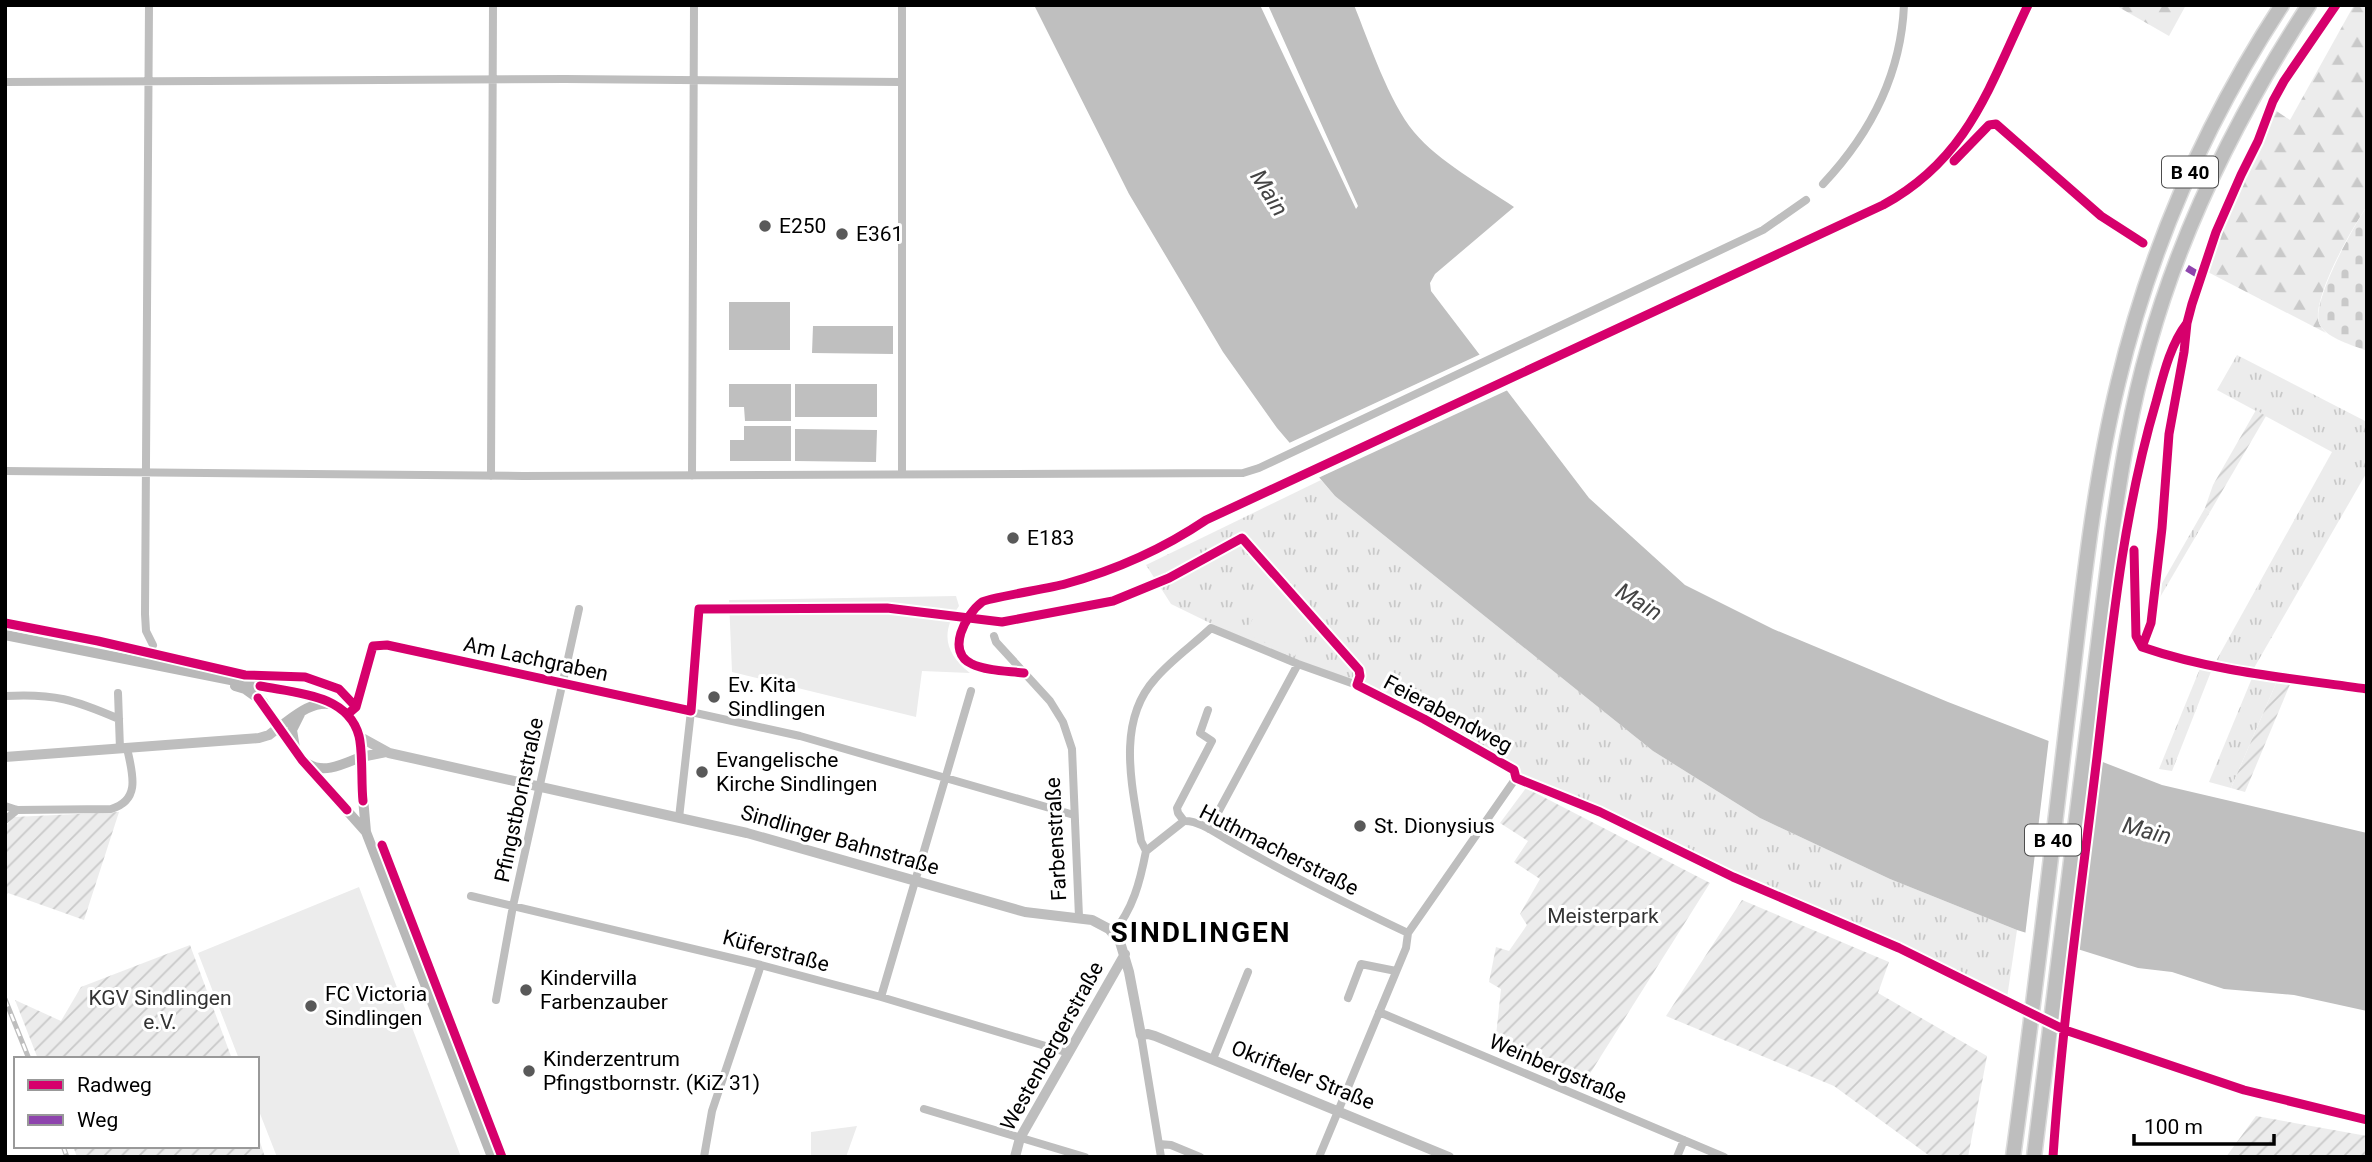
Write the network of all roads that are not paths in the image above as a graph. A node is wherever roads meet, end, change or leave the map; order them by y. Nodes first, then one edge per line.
1 (149, 5) edge
2 (492, 5) edge
3 (694, 5) edge
4 (902, 5) edge
5 (1904, 5) edge
6 (2282, 5) edge
7 (2309, 5) edge
8 (492, 81) junction
9 (693, 81) junction
10 (5, 82) edge
11 (149, 82) junction
12 (901, 82) junction
13 (1823, 184) dead end
14 (1806, 201) dead end
15 (5, 471) edge
16 (147, 471) junction
17 (902, 473) junction
18 (491, 476) junction
19 (692, 476) junction
20 (579, 609) dead end
21 (699, 609) dead end
22 (5, 635) edge
23 (994, 636) dead end
24 (153, 645) dead end
25 (1298, 664) junction
26 (986, 667) dead end
27 (1024, 673) junction
28 (209, 676) junction
29 (562, 683) junction
30 (971, 691) dead end
31 (118, 693) dead end
32 (5, 696) edge
33 (335, 705) junction
34 (302, 710) junction
35 (1208, 710) dead end
36 (691, 711) junction
37 (349, 713) junction
38 (120, 719) junction
39 (278, 728) junction
40 (359, 734) junction
41 (124, 748) junction
42 (386, 752) junction
43 (299, 756) junction
44 (5, 757) edge
45 (360, 757) junction
46 (340, 765) junction
47 (945, 777) junction
48 (540, 787) junction
49 (5, 806) edge
50 (17, 810) junction
51 (1074, 815) junction
52 (678, 818) junction
53 (5, 820) edge
54 (1184, 821) junction
55 (1209, 829) junction
56 (366, 832) junction
57 (1146, 851) junction
58 (914, 881) junction
59 (471, 896) dead end
60 (513, 906) junction
61 (1079, 917) junction
62 (1113, 933) junction
63 (1408, 933) junction
64 (1125, 954) junction
65 (761, 965) junction
66 (1396, 971) junction
67 (1248, 972) dead end
68 (881, 997) junction
69 (1348, 998) dead end
70 (496, 1000) dead end
71 (1379, 1012) junction
72 (1141, 1035) junction
73 (1069, 1053) junction
74 (1213, 1059) junction
75 (924, 1109) dead end
76 (1338, 1110) junction
77 (1020, 1138) junction
78 (1684, 1140) junction
79 (1159, 1144) junction
80 (492, 1157) edge
81 (704, 1157) edge
82 (1015, 1157) edge
83 (1085, 1157) edge
84 (1161, 1157) edge
85 (1200, 1157) edge
86 (1319, 1157) edge
87 (1449, 1157) edge
88 (1677, 1157) edge
89 (1724, 1157) edge
90 (2013, 1157) edge
91 (2034, 1157) edge

1 - 11 street
2 - 8 street
3 - 9 street
4 - 12 street
5 - 13 street
6 - 90 highway, B 40
7 - 91 highway, B 40
8 - 9 street
8 - 11 street
8 - 18 street
9 - 12 street
9 - 19 street
10 - 11 street
11 - 16 street
12 - 17 street
14 - 17 street
15 - 16 street
16 - 18 street
16 - 24 street
17 - 19 street
18 - 19 street
20 - 29 street, Pfingstbornstraße
21 - 36 street
22 - 28 main road
23 - 27 street, Farbenstraße
25 - 55 street
25 - 57 street, Feierabendweg
25 - 63 street, Feierabendweg
26 - 27 street
27 - 51 street, Farbenstraße
28 - 33 main road
28 - 39 main road
29 - 36 street, Am Lachgraben
29 - 37 street, Am Lachgraben
29 - 48 street, Pfingstbornstraße
30 - 47 street
31 - 38 street
32 - 38 street
33 - 34 main road
33 - 37 main road
34 - 39 main road
34 - 43 main road
35 - 54 street
36 - 47 street, Am Lachgraben
36 - 52 street
37 - 40 main road
38 - 41 street
39 - 41 street
39 - 43 main road
40 - 42 street, Sindlinger Bahnstraße
40 - 45 main road
40 - 46 main road
41 - 44 street
41 - 50 street
42 - 45 street, Sindlinger Bahnstraße
42 - 48 street, Sindlinger Bahnstraße
43 - 46 main road
43 - 56 main road
45 - 46 main road
45 - 56 main road
47 - 51 street, Am Lachgraben
47 - 58 street
48 - 52 street, Sindlinger Bahnstraße
48 - 60 street, Pfingstbornstraße
49 - 50 street
50 - 53 street
51 - 61 street, Farbenstraße
52 - 58 street, Sindlinger Bahnstraße
54 - 55 street, Huthmacherstraße
54 - 57 street, Huthmacherstraße
55 - 63 street, Huthmacherstraße
56 - 80 main road
57 - 62 street
58 - 61 street, Sindlinger Bahnstraße
58 - 68 street
59 - 60 street, Küferstraße
60 - 65 street, Küferstraße
60 - 70 street, Pfingstbornstraße
61 - 62 street, Farbenstraße
62 - 64 street
63 - 66 street
64 - 72 street
64 - 73 street, Westenbergerstraße
65 - 68 street, Küferstraße
65 - 81 street
66 - 69 street
66 - 71 street
67 - 74 street
68 - 73 street, Küferstraße
71 - 76 street
71 - 78 street, Weinbergstraße
72 - 74 street, Okrifteler Straße
72 - 79 street
73 - 77 street, Westenbergerstraße
74 - 76 street, Okrifteler Straße
75 - 77 street
76 - 86 street
76 - 87 street, Okrifteler Straße
77 - 82 street, Westenbergerstraße
77 - 83 street
78 - 88 street
78 - 89 street, Weinbergstraße
79 - 84 street
79 - 85 street

